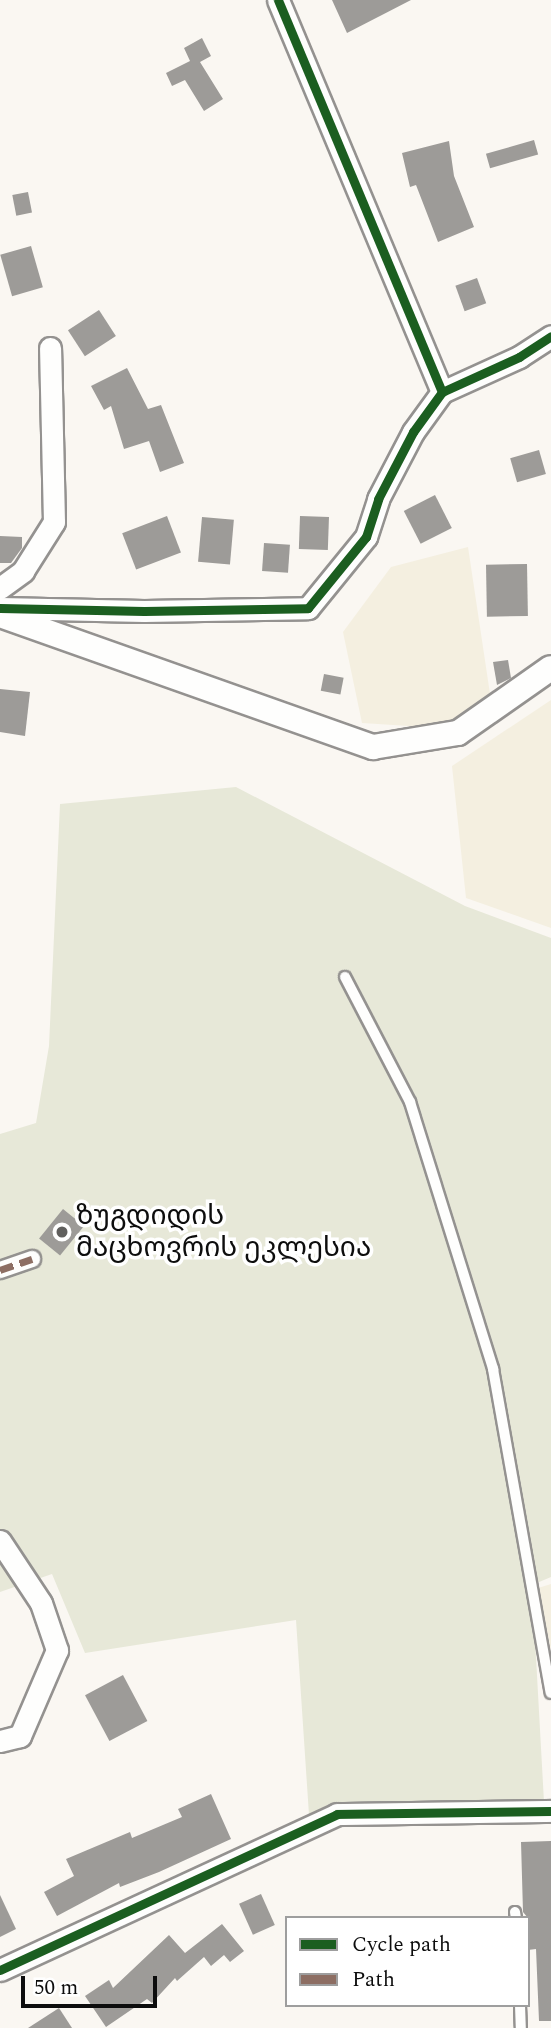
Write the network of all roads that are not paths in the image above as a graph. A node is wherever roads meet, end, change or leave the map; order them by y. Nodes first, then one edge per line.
1 (278, 0) edge
2 (551, 336) edge
3 (50, 348) dead end
4 (442, 392) junction
5 (0, 588) edge
6 (0, 608) edge
7 (0, 615) edge
8 (551, 668) edge
9 (345, 977) dead end
10 (32, 1259) dead end
11 (0, 1270) edge
12 (0, 1541) edge
13 (551, 1693) edge
14 (0, 1741) edge
15 (551, 1811) edge
16 (0, 1970) edge
17 (520, 2007) edge
18 (521, 2028) edge

1 - 4 street
2 - 4 street
3 - 5 street
4 - 6 street
7 - 8 street
9 - 13 lane
10 - 11 street
12 - 14 street
15 - 16 street
17 - 18 lane

